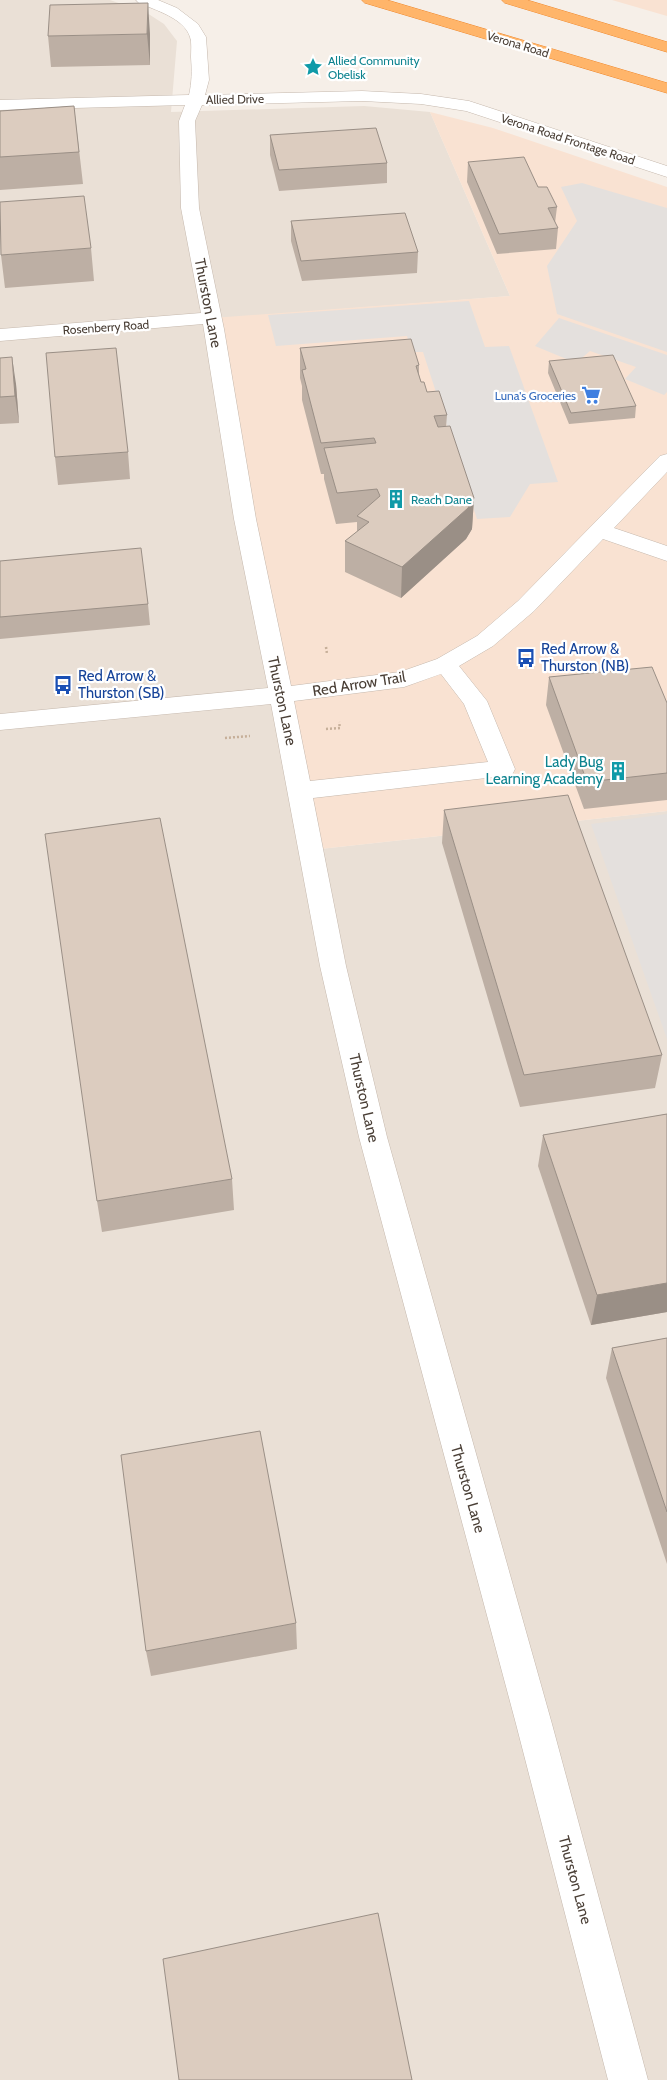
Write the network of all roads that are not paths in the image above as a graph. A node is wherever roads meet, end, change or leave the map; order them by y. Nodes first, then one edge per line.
1 (144, 0) edge
2 (370, 0) edge
3 (510, 0) edge
4 (667, 46) edge
5 (667, 88) edge
6 (196, 99) junction
7 (0, 105) edge
8 (468, 106) joint
9 (667, 172) edge
10 (212, 318) junction
11 (0, 335) edge
12 (667, 460) edge
13 (599, 530) junction
14 (667, 554) edge
15 (445, 664) junction
16 (281, 694) junction
17 (0, 722) edge
18 (299, 791) junction
19 (628, 2080) edge

1 - 6 street, Thurston Lane
2 - 5 highway, Verona Road
3 - 4 highway
6 - 7 street, Allied Drive
6 - 8 street, Allied Drive
6 - 10 street, Thurston Lane
8 - 9 street, Verona Road Frontage Road
10 - 11 street, Rosenberry Road
10 - 16 street, Thurston Lane
12 - 13 street, Red Arrow Trail
13 - 14 street
13 - 15 street, Red Arrow Trail
15 - 16 street, Red Arrow Trail
15 - 18 street
16 - 17 street, Red Arrow Trail
16 - 18 street, Thurston Lane
18 - 19 street, Thurston Lane

